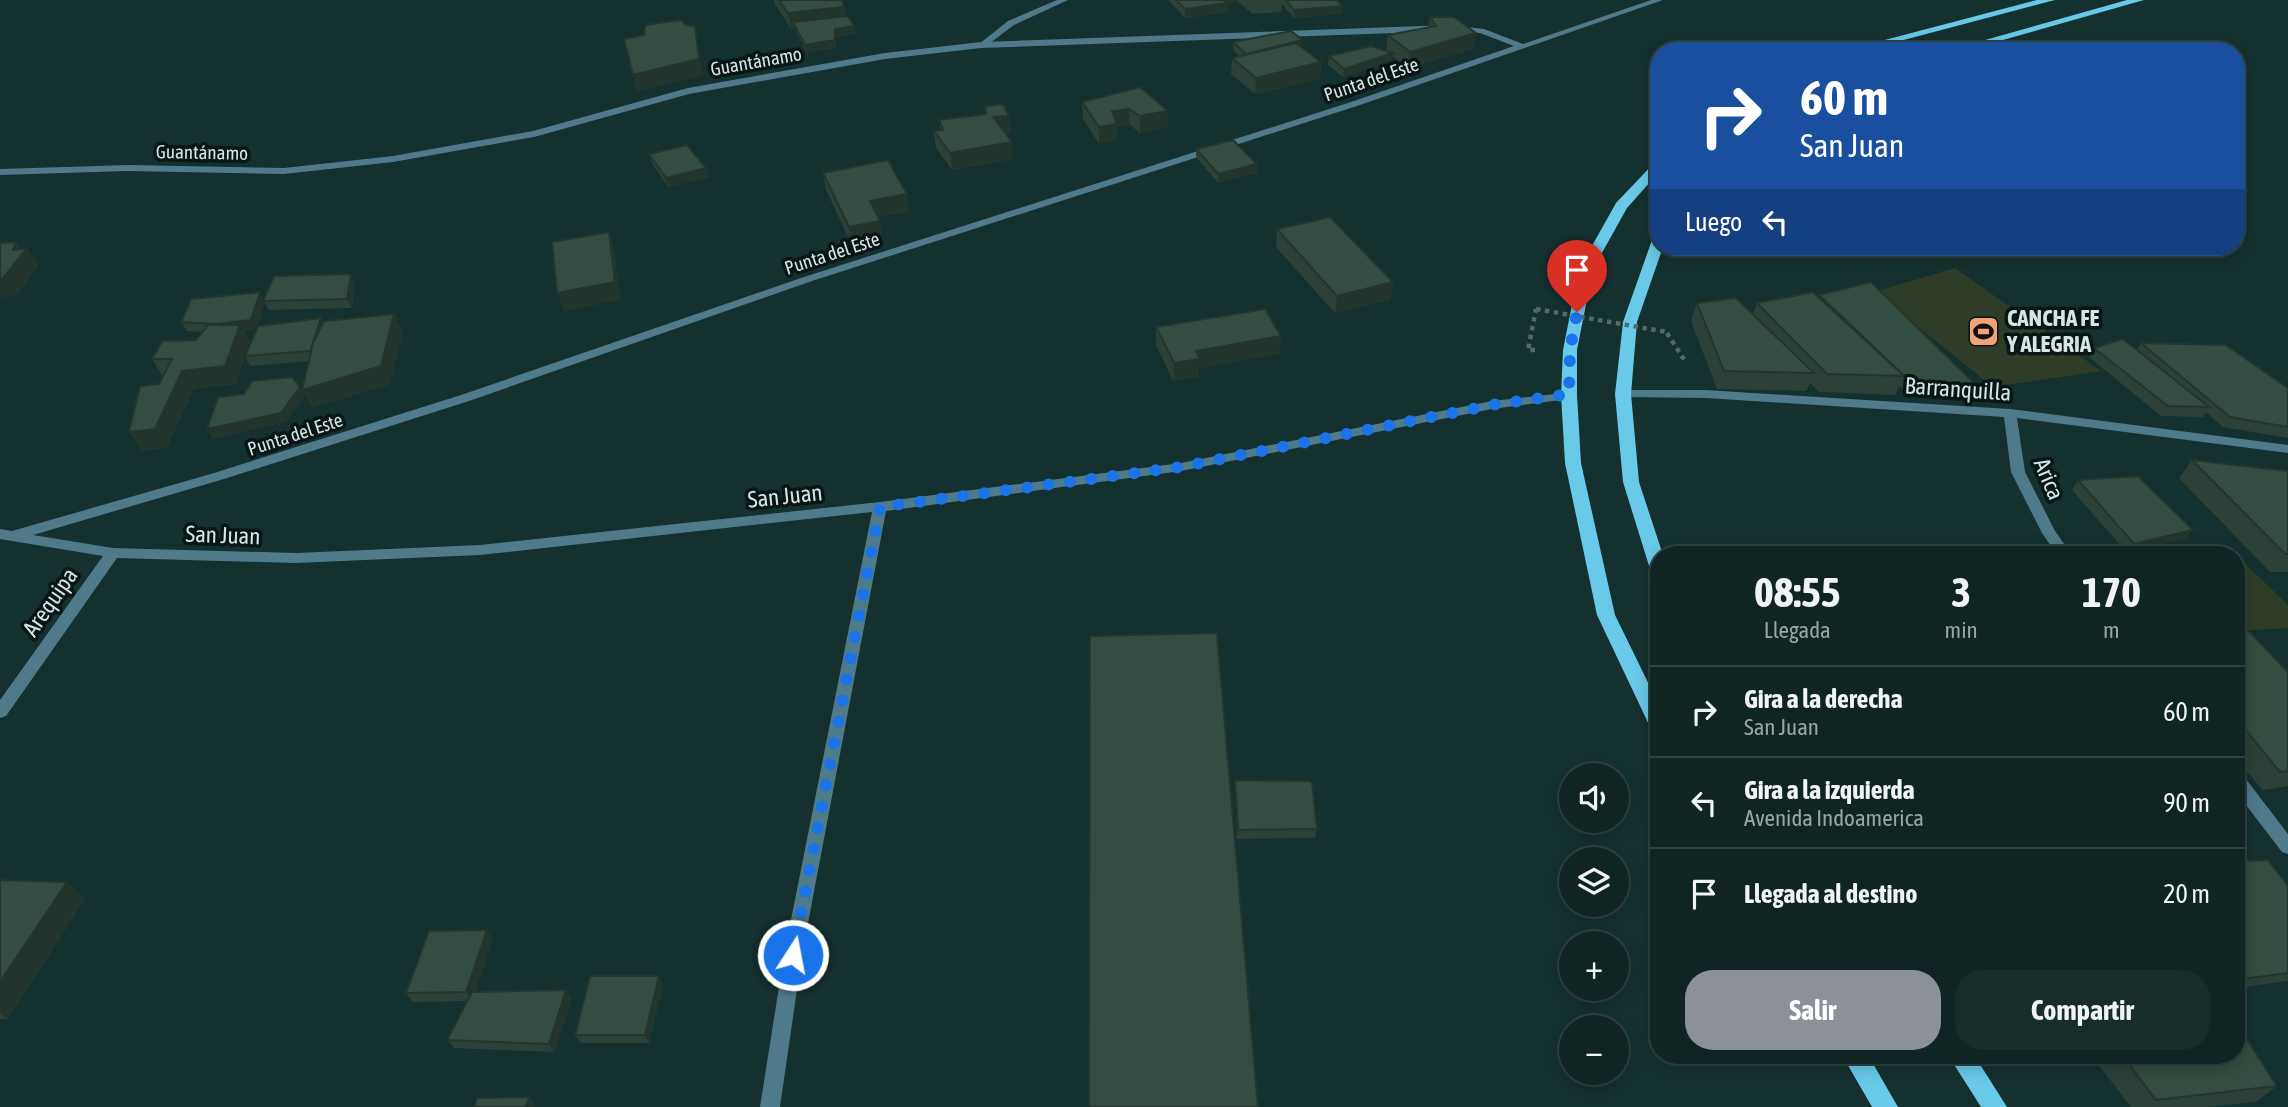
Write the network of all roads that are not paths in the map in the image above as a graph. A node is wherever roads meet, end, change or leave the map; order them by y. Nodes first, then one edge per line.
1 (1064, 0) edge
2 (1659, 0) edge
3 (2050, 0) edge
4 (2139, 0) edge
5 (1883, 42) edge
6 (1984, 42) edge
7 (983, 44) junction
8 (1521, 46) junction
9 (0, 172) edge
10 (1650, 174) edge
11 (1653, 256) edge
12 (1569, 394) junction
13 (1623, 394) junction
14 (2010, 413) junction
15 (2288, 449) edge
16 (880, 507) junction
17 (7, 535) edge
18 (1651, 546) edge
19 (2058, 546) edge
20 (113, 553) junction
21 (1650, 706) edge
22 (0, 712) edge
23 (2245, 791) edge
24 (2288, 846) edge
25 (1860, 1064) edge
26 (1966, 1064) edge
27 (770, 1107) edge
28 (1886, 1107) edge
29 (1996, 1107) edge

1 - 7 street
2 - 8 street, Punta del Este
3 - 5 main road
4 - 6 main road
7 - 8 street, Guantánamo
7 - 9 street, Guantánamo
8 - 17 street, Punta del Este
10 - 12 main road
11 - 13 main road
12 - 16 street, San Juan
12 - 21 main road
13 - 14 street, Barranquilla
13 - 18 main road
14 - 15 street, Barranquilla
14 - 19 street, Arica
16 - 20 street, San Juan
16 - 27 street
17 - 20 street, San Juan
20 - 22 street, Arequipa
23 - 24 street
25 - 28 main road
26 - 29 main road

